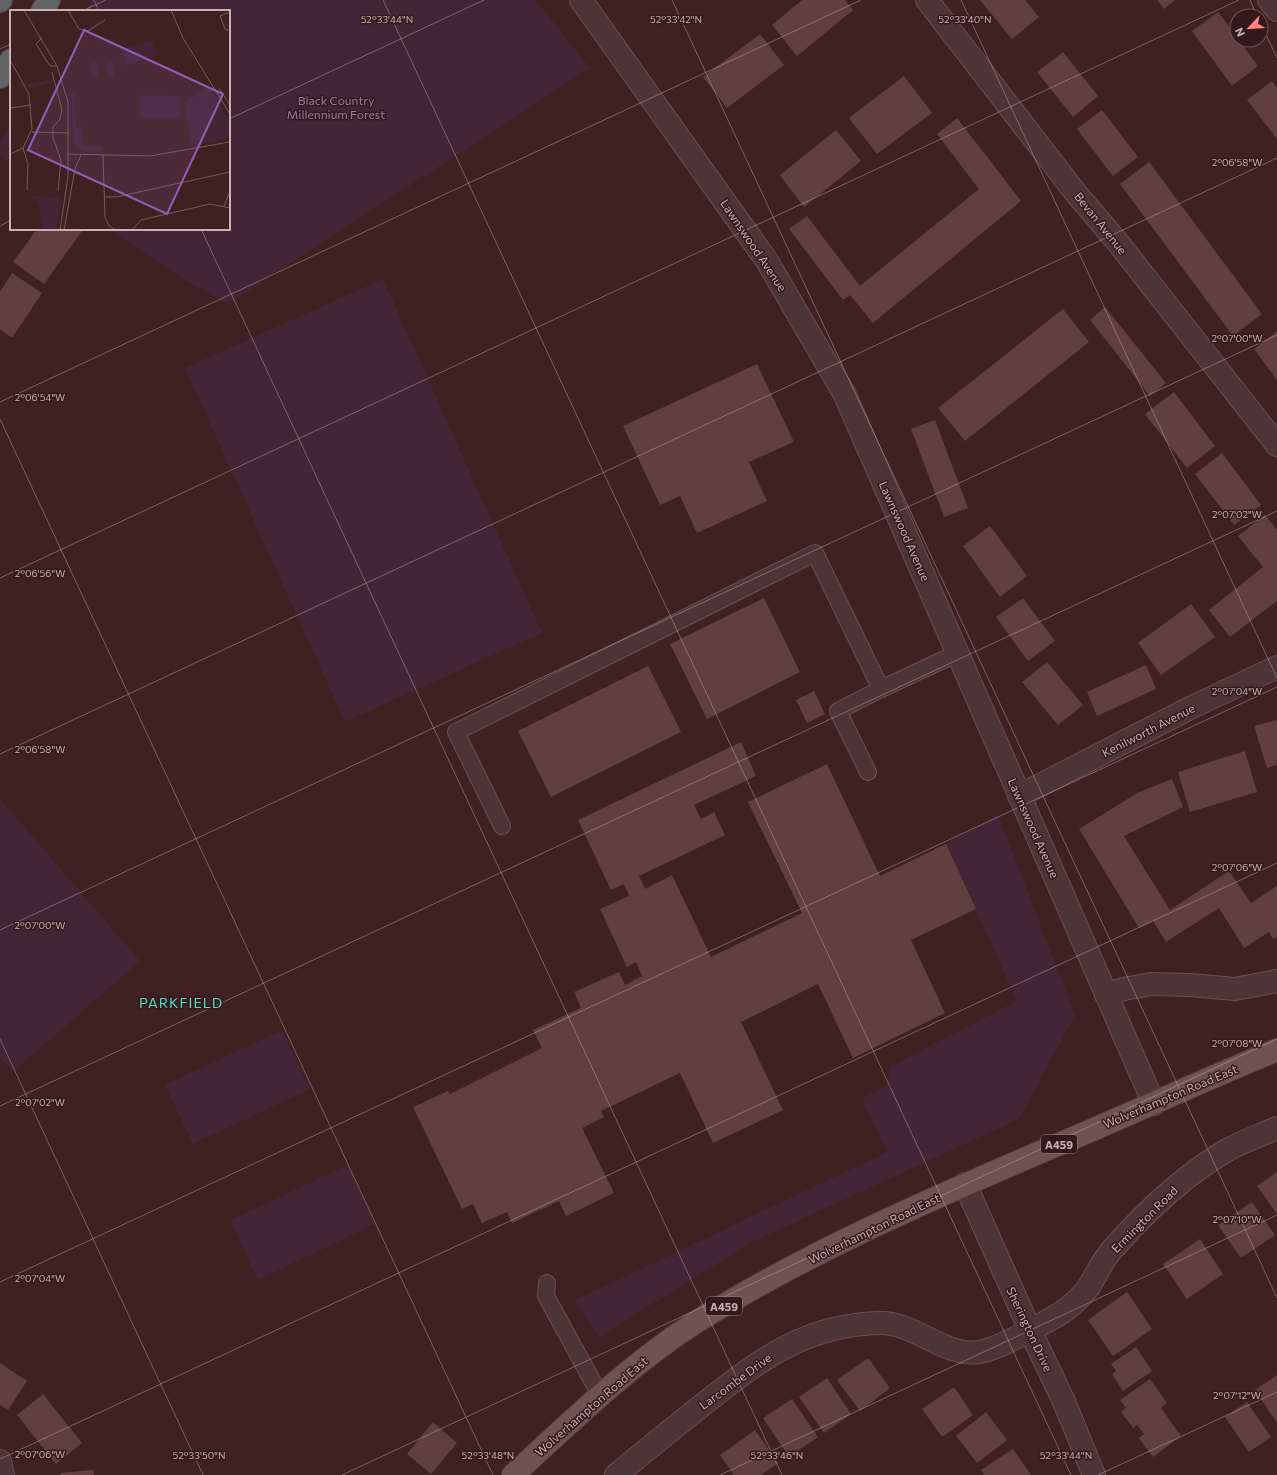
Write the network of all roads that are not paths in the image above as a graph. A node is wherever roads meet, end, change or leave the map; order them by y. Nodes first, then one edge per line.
1 (49, 0) edge
2 (581, 0) edge
3 (927, 0) edge
4 (1269, 0) edge
5 (43, 10) edge
6 (1277, 10) edge
7 (10, 62) edge
8 (0, 77) edge
9 (1277, 446) edge
10 (958, 653) junction
11 (1277, 666) edge
12 (881, 689) junction
13 (868, 772) dead end
14 (1019, 796) junction
15 (502, 826) dead end
16 (1277, 981) edge
17 (1106, 995) junction
18 (1277, 1050) edge
19 (1154, 1104) junction
20 (1277, 1128) edge
21 (965, 1184) junction
22 (547, 1283) dead end
23 (1030, 1330) junction
24 (600, 1395) junction
25 (0, 1461) edge
26 (3, 1475) edge
27 (513, 1475) edge
28 (616, 1475) edge
29 (1094, 1475) edge

1 - 5 highway
2 - 10 street, Lawnswood Avenue
3 - 9 street, Bevan Avenue
4 - 6 street
7 - 8 highway
10 - 12 lane
10 - 14 street, Lawnswood Avenue
11 - 14 street, Kenilworth Avenue
12 - 13 lane
12 - 15 lane
14 - 17 street, Lawnswood Avenue
16 - 17 street
17 - 19 street, Lawnswood Avenue
18 - 19 main road, Wolverhampton Road East / A459
19 - 21 main road, Wolverhampton Road East / A459
20 - 23 street, Ermington Road
21 - 23 street, Sherington Drive
21 - 24 main road, Wolverhampton Road East / A459
22 - 24 lane
23 - 28 street, Larcombe Drive
23 - 29 street, Sherington Drive
24 - 27 main road, Wolverhampton Road East / A459
25 - 26 street

